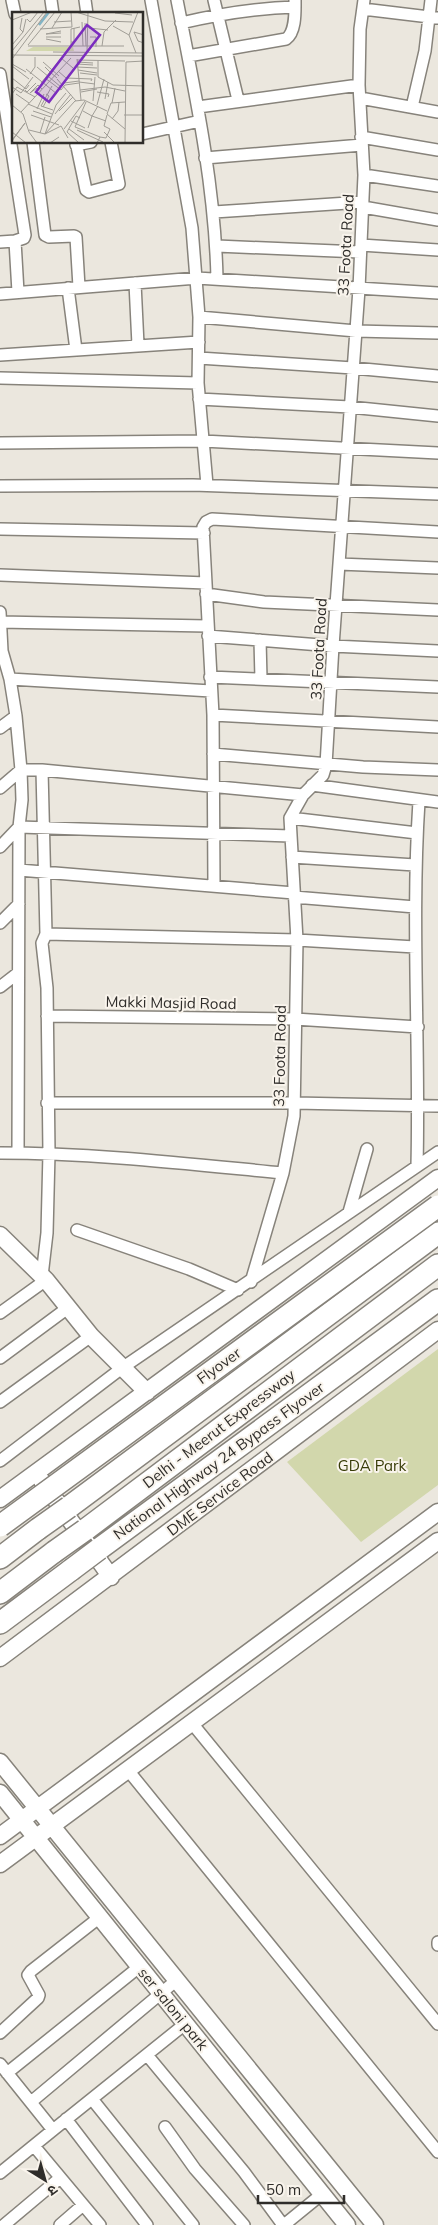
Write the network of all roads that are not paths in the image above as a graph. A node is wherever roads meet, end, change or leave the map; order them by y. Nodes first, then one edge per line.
1 (151, 0) edge
2 (177, 0) edge
3 (214, 0) edge
4 (431, 0) edge
5 (295, 4) edge
6 (363, 4) edge
7 (217, 14) junction
8 (434, 17) edge
9 (181, 22) junction
10 (226, 50) junction
11 (188, 56) junction
12 (0, 74) edge
13 (360, 85) junction
14 (360, 98) junction
15 (238, 100) junction
16 (198, 107) junction
17 (412, 107) junction
18 (438, 112) edge
19 (200, 121) junction
20 (174, 126) junction
21 (144, 134) edge
22 (361, 141) junction
23 (33, 144) edge
24 (76, 144) edge
25 (111, 144) edge
26 (438, 150) edge
27 (205, 158) junction
28 (364, 175) junction
29 (438, 186) edge
30 (363, 204) junction
31 (214, 212) junction
32 (438, 220) edge
33 (15, 241) junction
34 (0, 242) edge
35 (216, 246) junction
36 (360, 249) junction
37 (438, 250) edge
38 (197, 278) junction
39 (217, 278) junction
40 (135, 283) junction
41 (74, 288) junction
42 (359, 289) junction
43 (18, 292) junction
44 (438, 293) edge
45 (0, 294) edge
46 (199, 317) junction
47 (356, 331) junction
48 (438, 333) edge
49 (199, 342) junction
50 (138, 345) junction
51 (76, 350) junction
52 (0, 355) edge
53 (198, 358) junction
54 (353, 368) junction
55 (438, 376) edge
56 (0, 378) edge
57 (198, 383) junction
58 (198, 399) junction
59 (350, 407) junction
60 (438, 416) edge
61 (203, 441) junction
62 (0, 443) edge
63 (347, 448) junction
64 (438, 453) edge
65 (207, 485) junction
66 (0, 486) edge
67 (344, 489) junction
68 (438, 494) edge
69 (341, 526) junction
70 (0, 529) edge
71 (438, 532) edge
72 (204, 533) junction
73 (339, 564) junction
74 (438, 568) edge
75 (0, 575) edge
76 (206, 589) junction
77 (336, 605) junction
78 (438, 610) edge
79 (1, 618) edge
80 (208, 631) junction
81 (260, 640) junction
82 (333, 646) junction
83 (1, 651) edge
84 (438, 651) edge
85 (210, 677) junction
86 (10, 679) junction
87 (260, 679) junction
88 (331, 683) junction
89 (438, 687) edge
90 (211, 691) junction
91 (212, 715) junction
92 (16, 716) junction
93 (330, 722) junction
94 (438, 727) edge
95 (0, 728) edge
96 (213, 754) junction
97 (326, 765) junction
98 (21, 770) junction
99 (42, 770) junction
100 (438, 770) edge
101 (312, 785) junction
102 (213, 786) junction
103 (0, 788) edge
104 (303, 795) junction
105 (420, 801) junction
106 (438, 802) edge
107 (290, 818) junction
108 (19, 826) junction
109 (44, 827) junction
110 (214, 833) junction
111 (417, 833) junction
112 (290, 836) junction
113 (0, 847) edge
114 (292, 857) junction
115 (415, 865) junction
116 (19, 870) junction
117 (45, 872) junction
118 (214, 885) junction
119 (294, 895) junction
120 (19, 904) junction
121 (415, 907) junction
122 (0, 923) edge
123 (46, 934) junction
124 (297, 940) junction
125 (415, 947) junction
126 (18, 973) junction
127 (0, 987) edge
128 (47, 1016) junction
129 (296, 1020) junction
130 (418, 1027) junction
131 (47, 1103) junction
132 (295, 1103) junction
133 (419, 1105) junction
134 (438, 1106) edge
135 (367, 1149) dead end
136 (438, 1152) edge
137 (0, 1153) edge
138 (18, 1153) junction
139 (49, 1153) junction
140 (417, 1166) junction
141 (282, 1174) junction
142 (438, 1178) edge
143 (438, 1206) edge
144 (349, 1212) junction
145 (77, 1230) dead end
146 (438, 1233) edge
147 (3, 1242) edge
148 (438, 1266) edge
149 (44, 1278) junction
150 (251, 1282) junction
151 (238, 1290) junction
152 (438, 1300) edge
153 (69, 1307) junction
154 (0, 1313) edge
155 (438, 1330) edge
156 (91, 1336) junction
157 (0, 1358) edge
158 (122, 1368) junction
159 (148, 1392) junction
160 (0, 1402) edge
161 (0, 1461) edge
162 (36, 1473) junction
163 (0, 1499) edge
164 (438, 1512) edge
165 (0, 1526) edge
166 (438, 1541) edge
167 (0, 1558) edge
168 (110, 1577) junction
169 (0, 1593) edge
170 (0, 1623) edge
171 (0, 1658) edge
172 (191, 1722) junction
173 (0, 1762) edge
174 (126, 1769) junction
175 (0, 1793) edge
176 (36, 1809) junction
177 (22, 1820) junction
178 (52, 1825) junction
179 (0, 1836) edge
180 (34, 1838) junction
181 (0, 1864) edge
182 (100, 1917) junction
183 (139, 1967) junction
184 (178, 1979) junction
185 (161, 1993) junction
186 (185, 2024) junction
187 (438, 2024) edge
188 (0, 2033) edge
189 (147, 2055) junction
190 (3, 2069) edge
191 (92, 2099) junction
192 (31, 2102) junction
193 (66, 2119) junction
194 (165, 2127) dead end
195 (53, 2130) junction
196 (34, 2146) junction
197 (438, 2152) edge
198 (0, 2173) edge
199 (60, 2178) junction
200 (322, 2194) junction
201 (83, 2205) junction
202 (4, 2225) edge
203 (60, 2225) edge
204 (100, 2225) edge
205 (148, 2225) edge
206 (193, 2225) edge
207 (244, 2225) edge
208 (283, 2225) edge
209 (347, 2225) edge
210 (376, 2225) edge

1 - 20 street
2 - 9 street
3 - 7 street
4 - 8 street
5 - 7 street
5 - 10 street
6 - 8 street
6 - 13 street, 33 Foota Road
7 - 9 street
7 - 10 street
8 - 17 street
9 - 11 street
10 - 11 street
10 - 15 street
11 - 16 street
12 - 33 street
13 - 14 street, 33 Foota Road
13 - 15 street
14 - 17 street
14 - 22 street, 33 Foota Road
15 - 16 street
16 - 19 street
17 - 18 street
19 - 20 street
19 - 27 street
20 - 21 street
20 - 38 street
22 - 26 street
22 - 27 street
22 - 28 street, 33 Foota Road
23 - 41 street
24 - 25 street
27 - 31 street
28 - 29 street
28 - 30 street, 33 Foota Road
30 - 31 street
30 - 32 street
30 - 36 street, 33 Foota Road
31 - 35 street
33 - 34 street
33 - 43 street
35 - 36 street
35 - 39 street
36 - 37 street
36 - 42 street, 33 Foota Road
38 - 39 street
38 - 40 street
38 - 46 street
39 - 42 street
40 - 41 street
40 - 50 street
41 - 43 street
41 - 51 street
42 - 44 street
42 - 47 street, 33 Foota Road
43 - 45 street
46 - 47 street
46 - 49 street
47 - 48 street
47 - 54 street, 33 Foota Road
49 - 50 street
49 - 53 street
50 - 51 street
51 - 52 street
53 - 54 street
53 - 57 street
54 - 55 street
54 - 59 street, 33 Foota Road
56 - 57 street
57 - 58 street
58 - 59 street
58 - 61 street
59 - 60 street
59 - 63 street, 33 Foota Road
61 - 62 street
61 - 63 street
61 - 65 street
63 - 64 street
63 - 67 street, 33 Foota Road
65 - 66 street
65 - 67 street
67 - 68 street
67 - 69 street, 33 Foota Road
69 - 71 street
69 - 72 street
69 - 73 street, 33 Foota Road
70 - 72 street
72 - 76 street
73 - 74 street
73 - 77 street, 33 Foota Road
75 - 76 street
76 - 77 street
76 - 80 street
77 - 78 street
77 - 82 street, 33 Foota Road
79 - 80 street
79 - 83 street
80 - 81 street
80 - 85 street
81 - 82 street
81 - 87 street
82 - 84 street
82 - 88 street, 33 Foota Road
83 - 86 street
85 - 87 street
85 - 90 street
86 - 90 street
86 - 92 street
87 - 88 street
88 - 89 street
88 - 93 street, 33 Foota Road
90 - 91 street
91 - 93 street
91 - 96 street
92 - 95 street
92 - 98 street
93 - 94 street
93 - 97 street, 33 Foota Road
96 - 97 street
96 - 102 street
97 - 100 street
97 - 101 street, 33 Foota Road
98 - 99 street
98 - 103 street
98 - 108 street
99 - 102 street
99 - 109 street
101 - 104 street, 33 Foota Road
101 - 105 street
102 - 104 street
102 - 110 street
104 - 107 street, 33 Foota Road
105 - 106 street
105 - 111 street
107 - 111 street
107 - 112 street, 33 Foota Road
108 - 109 street
108 - 113 street
108 - 116 street
109 - 110 street
109 - 117 street
110 - 112 street
110 - 118 street
111 - 115 street
112 - 114 street, 33 Foota Road
114 - 115 street
114 - 119 street, 33 Foota Road
115 - 121 street
116 - 117 street
116 - 120 street
117 - 118 street
117 - 123 street
118 - 119 street
119 - 121 street
119 - 124 street, 33 Foota Road
120 - 122 street
120 - 126 street
121 - 125 street
123 - 124 street
123 - 128 street
124 - 125 street
124 - 129 street, 33 Foota Road
125 - 130 street
126 - 127 street
126 - 138 street
128 - 129 street, Makki Masjid Road
128 - 131 street
129 - 130 street, Makki Masjid Road
129 - 132 street, 33 Foota Road
130 - 133 street
131 - 132 street
131 - 139 street
132 - 133 street
132 - 141 street, 33 Foota Road
133 - 134 street
133 - 140 street
135 - 144 street
136 - 140 street
137 - 138 street
138 - 139 street
139 - 141 street
139 - 149 street
140 - 144 street
141 - 150 street, 33 Foota Road
142 - 159 street
143 - 165 highway, Flyover, bridge
144 - 150 street
145 - 151 street
146 - 167 highway, Delhi - Meerut Expressway, bridge
147 - 149 street
148 - 169 highway, Delhi - Meerut Expressway, bridge
149 - 153 street
149 - 154 street
150 - 151 street
151 - 158 street
152 - 170 highway, National Highway 24 Bypass Flyover, bridge
153 - 156 street
153 - 157 street
155 - 168 street, DME Service Road
156 - 158 street
156 - 160 street
158 - 159 street
158 - 161 street
159 - 162 street
162 - 163 street
162 - 168 street
164 - 176 street
166 - 172 street
168 - 171 street, DME Service Road
172 - 174 street
172 - 187 street
173 - 176 street
174 - 178 street
174 - 197 street
175 - 177 street, ser saloni park
176 - 177 street
176 - 178 street
177 - 179 street
177 - 180 street, ser saloni park
178 - 180 street
178 - 184 street
180 - 181 street
180 - 182 street, ser saloni park
182 - 183 street, ser saloni park
182 - 188 street
183 - 185 street, ser saloni park
183 - 190 street
184 - 185 street
184 - 210 street
185 - 186 street, ser saloni park
185 - 192 street
186 - 189 street
186 - 200 street, ser saloni park
189 - 191 street
189 - 208 street
190 - 192 street
191 - 193 street
191 - 206 street
192 - 195 street
193 - 195 street
193 - 205 street
194 - 207 street
195 - 196 street
196 - 198 street
196 - 199 street
199 - 201 street
199 - 202 street
200 - 208 street
200 - 209 street, ser saloni park
201 - 203 street
201 - 204 street

